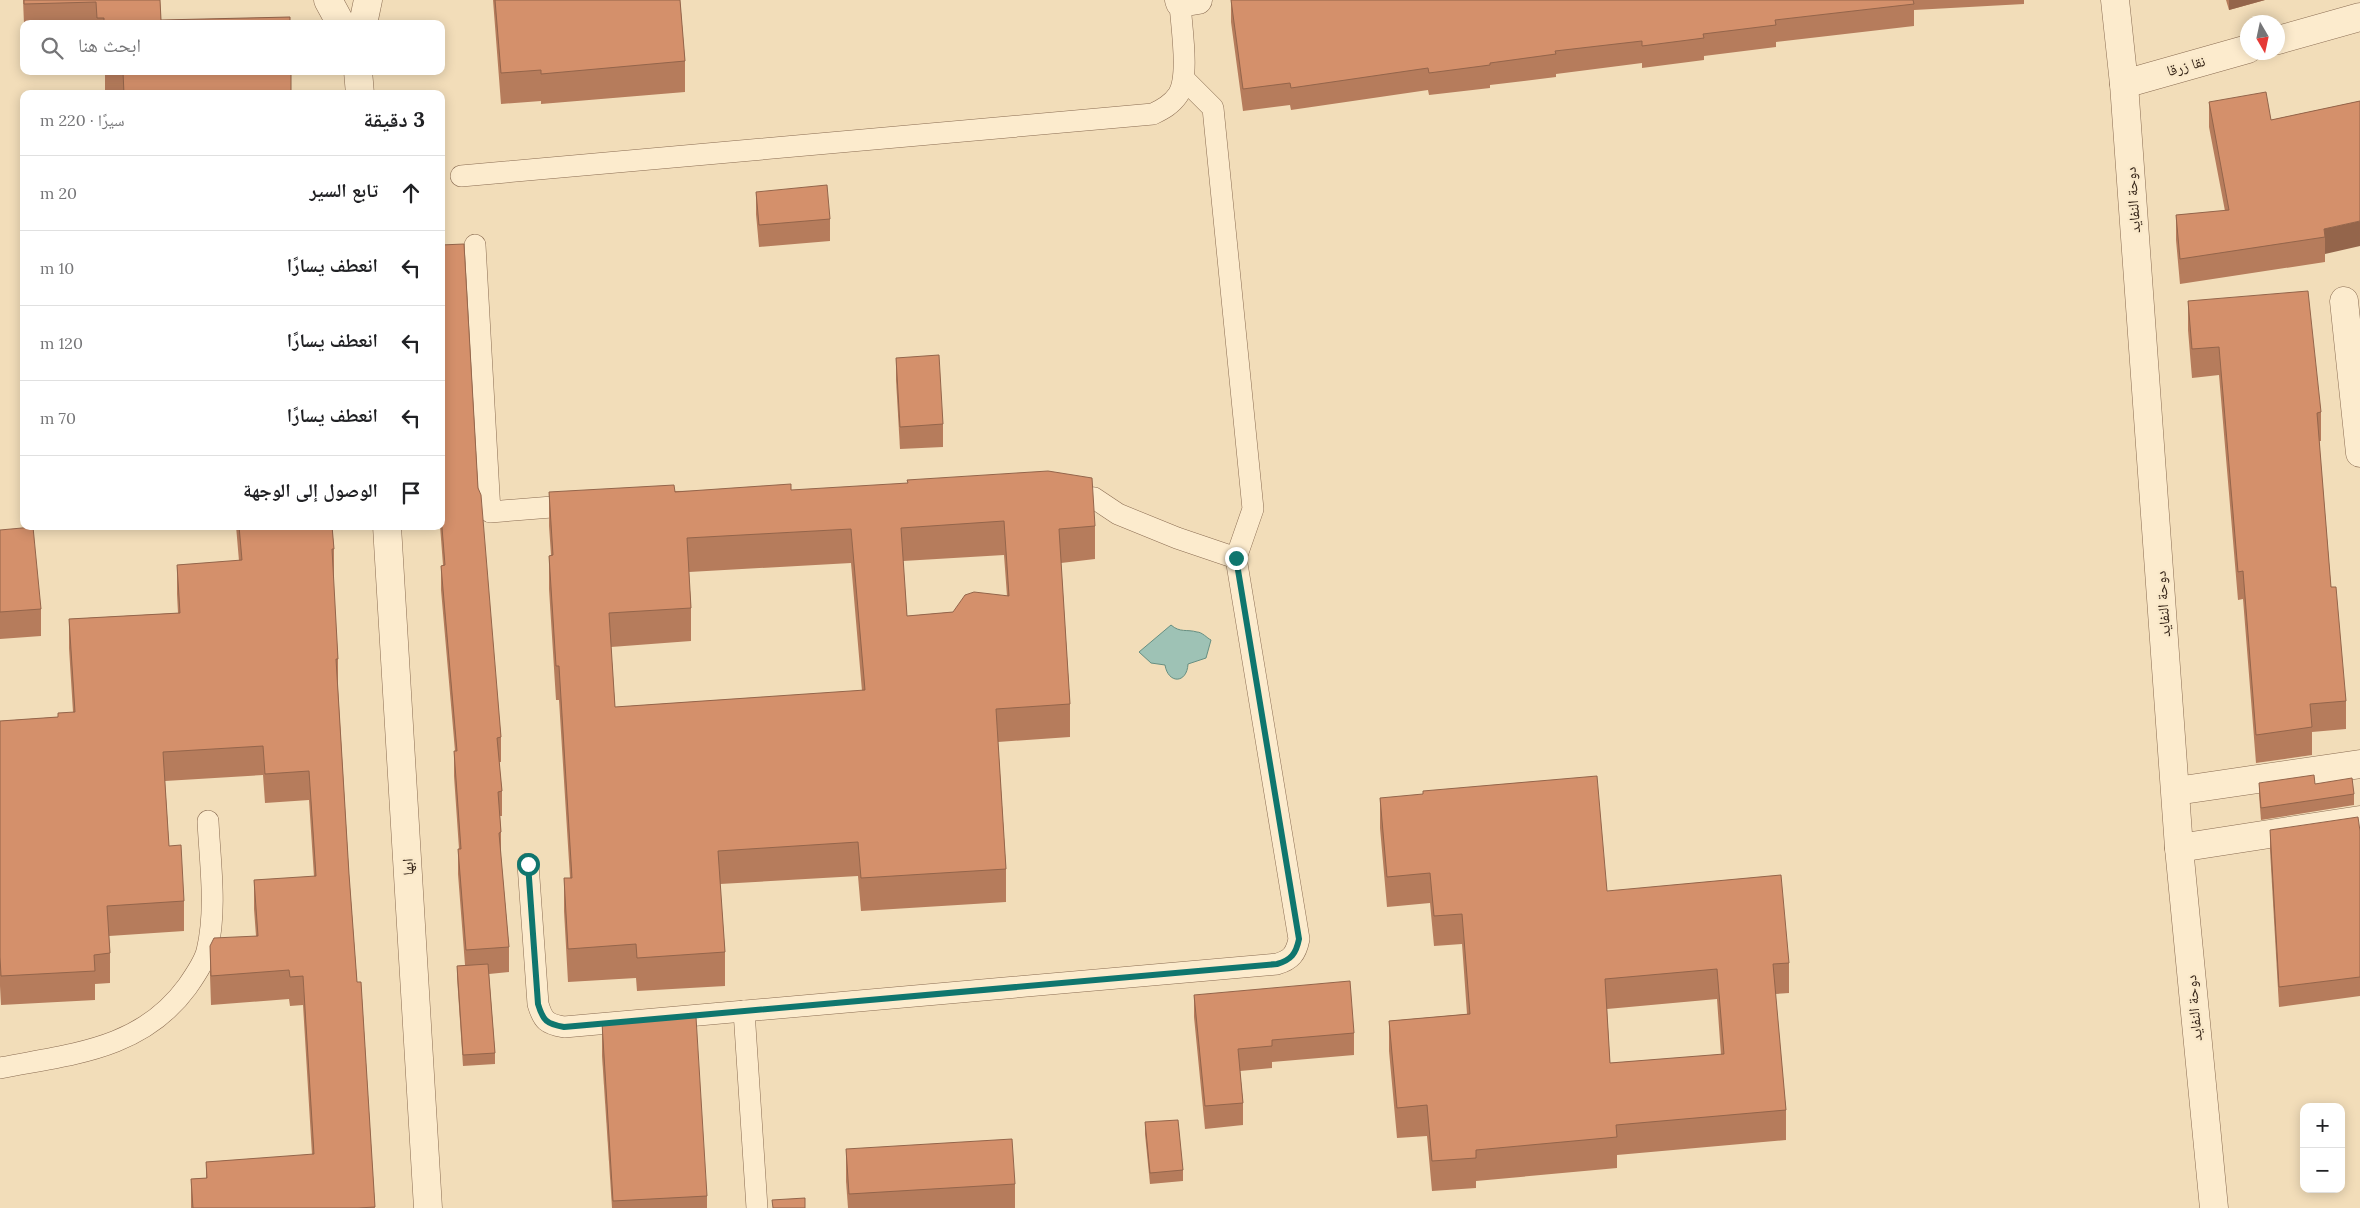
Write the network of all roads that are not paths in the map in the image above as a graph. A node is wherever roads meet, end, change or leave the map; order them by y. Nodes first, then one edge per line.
1 (328, 0) edge
2 (368, 0) edge
3 (2115, 0) edge
4 (1186, 1) edge
5 (2360, 17) edge
6 (339, 20) edge
7 (364, 20) edge
8 (2285, 38) edge
9 (2240, 51) edge
10 (1184, 79) junction
11 (2124, 84) junction
12 (460, 176) dead end
13 (475, 245) dead end
14 (2344, 301) dead end
15 (2360, 453) edge
16 (1043, 492) edge
17 (595, 504) edge
18 (388, 530) edge
19 (1236, 558) junction
20 (2360, 764) edge
21 (2176, 791) junction
22 (2360, 820) edge
23 (208, 821) dead end
24 (2179, 848) junction
25 (528, 864) dead end
26 (744, 1011) junction
27 (0, 1068) edge
28 (428, 1208) edge
29 (756, 1208) edge
30 (2214, 1208) edge

1 - 6 street
2 - 7 street
3 - 11 street, دوحة النفايد
4 - 10 lane
5 - 8 street
9 - 11 street, نقا زرقا
10 - 12 lane
10 - 19 lane
11 - 21 street, دوحة النفايد
13 - 17 lane
14 - 15 street
16 - 19 lane
18 - 28 street, ابها
19 - 26 lane
20 - 21 street
21 - 24 street, دوحة النفايد
22 - 24 street
23 - 27 lane
24 - 30 street, دوحة النفايد
25 - 26 lane
26 - 29 lane

